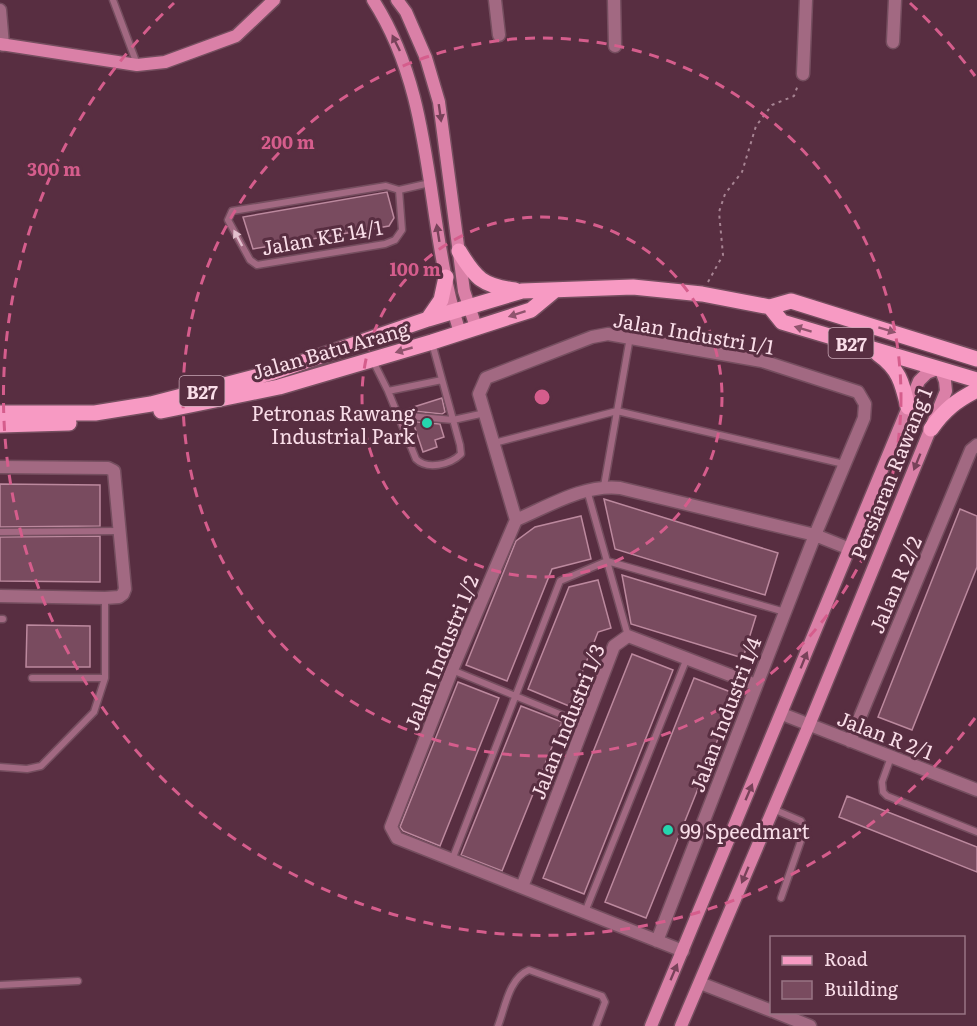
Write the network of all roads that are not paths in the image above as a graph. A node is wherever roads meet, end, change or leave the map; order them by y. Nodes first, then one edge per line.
1 (113, 0) edge
2 (274, 0) edge
3 (373, 0) edge
4 (397, 0) edge
5 (495, 0) edge
6 (614, 0) edge
7 (806, 0) edge
8 (895, 0) edge
9 (0, 10) edge
10 (498, 35) dead end
11 (893, 42) dead end
12 (1, 45) edge
13 (615, 46) dead end
14 (137, 65) junction
15 (803, 74) road end
16 (430, 183) junction
17 (399, 190) junction
18 (459, 252) junction
19 (446, 277) junction
20 (522, 291) junction
21 (554, 291) junction
22 (770, 307) junction
23 (461, 308) junction
24 (428, 319) junction
25 (476, 327) junction
26 (460, 333) junction
27 (630, 338) junction
28 (919, 339) junction
29 (432, 342) junction
30 (873, 350) junction
31 (975, 358) edge
32 (372, 359) junction
33 (940, 368) junction
34 (442, 380) junction
35 (977, 380) edge
36 (977, 390) edge
37 (388, 391) junction
38 (908, 406) junction
39 (617, 411) junction
40 (0, 413) edge
41 (484, 414) junction
42 (398, 415) junction
43 (453, 420) junction
44 (0, 425) edge
45 (931, 429) junction
46 (493, 443) junction
47 (977, 446) edge
48 (844, 464) junction
49 (0, 467) edge
50 (604, 486) junction
51 (587, 490) junction
52 (516, 520) junction
53 (120, 531) junction
54 (0, 532) edge
55 (815, 535) junction
56 (850, 549) junction
57 (607, 561) junction
58 (0, 596) edge
59 (105, 598) junction
60 (785, 612) junction
61 (628, 636) junction
62 (687, 658) junction
63 (452, 670) junction
64 (32, 678) dead end
65 (105, 678) junction
66 (756, 685) junction
67 (515, 695) junction
68 (782, 714) junction
69 (584, 724) junction
70 (809, 725) junction
71 (849, 741) junction
72 (891, 757) junction
73 (0, 767) edge
74 (977, 789) edge
75 (774, 809) junction
76 (977, 832) edge
77 (452, 860) junction
78 (522, 887) junction
79 (781, 898) dead end
80 (585, 912) junction
81 (657, 941) junction
82 (683, 951) junction
83 (78, 981) dead end
84 (700, 983) junction
85 (0, 986) edge
86 (770, 1011) edge
87 (778, 1014) edge
88 (498, 1026) edge
89 (596, 1026) edge
90 (651, 1026) edge
91 (681, 1026) edge
92 (810, 1026) edge

1 - 14 lane
2 - 14 street
16 -> 3 street
4 -> 18 street
5 - 10 street
6 - 13 street
7 - 15 street
8 - 11 street
9 - 12 street
12 - 14 street
16 - 17 lane, Jalan KE 14/1
19 -> 16 street
17 -> 17 lane, Jalan KE 14/1
18 - 20 main road
18 - 23 street
19 - 23 street
19 - 24 main road
20 - 21 main road, Jalan Batu Arang / B27
20 - 23 main road, Jalan Batu Arang / B27
21 - 22 main road, Jalan Batu Arang / B27
21 -> 25 main road, Jalan Batu Arang / B27
22 -> 28 main road
30 -> 22 main road, Jalan Batu Arang / B27
23 - 24 main road, Jalan Batu Arang / B27
23 - 25 street
23 - 26 street
24 - 40 main road, Jalan Batu Arang / B27
25 - 26 main road, Jalan Batu Arang / B27
26 - 29 main road, Jalan Batu Arang / B27
27 - 39 lane
27 - 41 street, Jalan Industri 1/1
27 - 48 street, Jalan Industri 1/1
28 - 31 main road
28 - 33 main road
29 -> 32 main road, Jalan Batu Arang / B27
29 - 34 lane
30 - 33 main road, Jalan Batu Arang / B27
30 - 38 main road
31 - 33 main road
32 - 37 lane
32 - 44 main road, Jalan Batu Arang / B27
33 - 35 main road, Jalan Batu Arang / B27
33 - 38 street, Persiaran Rawang 1
33 - 45 street, Persiaran Rawang 1
34 - 37 lane
34 - 43 lane
36 - 45 main road
37 - 42 lane
38 - 56 street, Persiaran Rawang 1
39 - 46 lane
39 - 48 lane
39 - 50 lane
41 - 43 lane
41 - 46 street, Jalan Industri 1/1
42 - 43 lane
42 - 43 lane
45 -> 70 street, Persiaran Rawang 1
46 - 52 street, Jalan Industri 1/1
47 - 71 street, Jalan R 2/2
48 - 55 street, Jalan Industri 1/1
49 - 53 street
50 - 51 street
50 - 55 street
51 - 52 street
51 - 57 lane
52 - 63 street, Jalan Industri 1/2
53 - 54 lane
53 - 59 street
55 - 56 street
55 - 60 street, Jalan Industri 1/4
68 -> 56 street, Persiaran Rawang 1
57 - 60 lane
57 - 61 lane
57 - 67 lane
58 - 59 street
59 - 65 lane
60 - 66 street, Jalan Industri 1/4
61 - 62 street, Jalan Industri 1/3
61 - 69 street, Jalan Industri 1/3
62 - 66 street, Jalan Industri 1/3
62 - 80 lane
63 - 67 lane
63 - 77 street, Jalan Industri 1/2
64 - 65 lane
65 - 73 lane
66 - 81 street, Jalan Industri 1/4
67 - 69 lane
67 - 77 lane
68 - 70 street, Jalan R 2/1
82 -> 68 street, Persiaran Rawang 1
69 - 78 street, Jalan Industri 1/3
70 - 71 street, Jalan R 2/1
70 - 75 street, Persiaran Rawang 1
71 - 72 street, Jalan R 2/1
72 - 74 street, Jalan R 2/1
72 - 76 lane
75 - 79 lane
75 -> 84 street, Persiaran Rawang 1
77 - 78 street, Jalan Industri 1/2
78 - 80 street, Jalan Industri 1/2
80 - 81 street, Jalan Industri 1/2
81 - 82 street, Jalan Industri 1/2
90 -> 82 street, Persiaran Rawang 1
83 - 85 lane
84 - 86 street
84 - 91 street, Persiaran Rawang 1
87 - 92 street
88 - 89 lane

